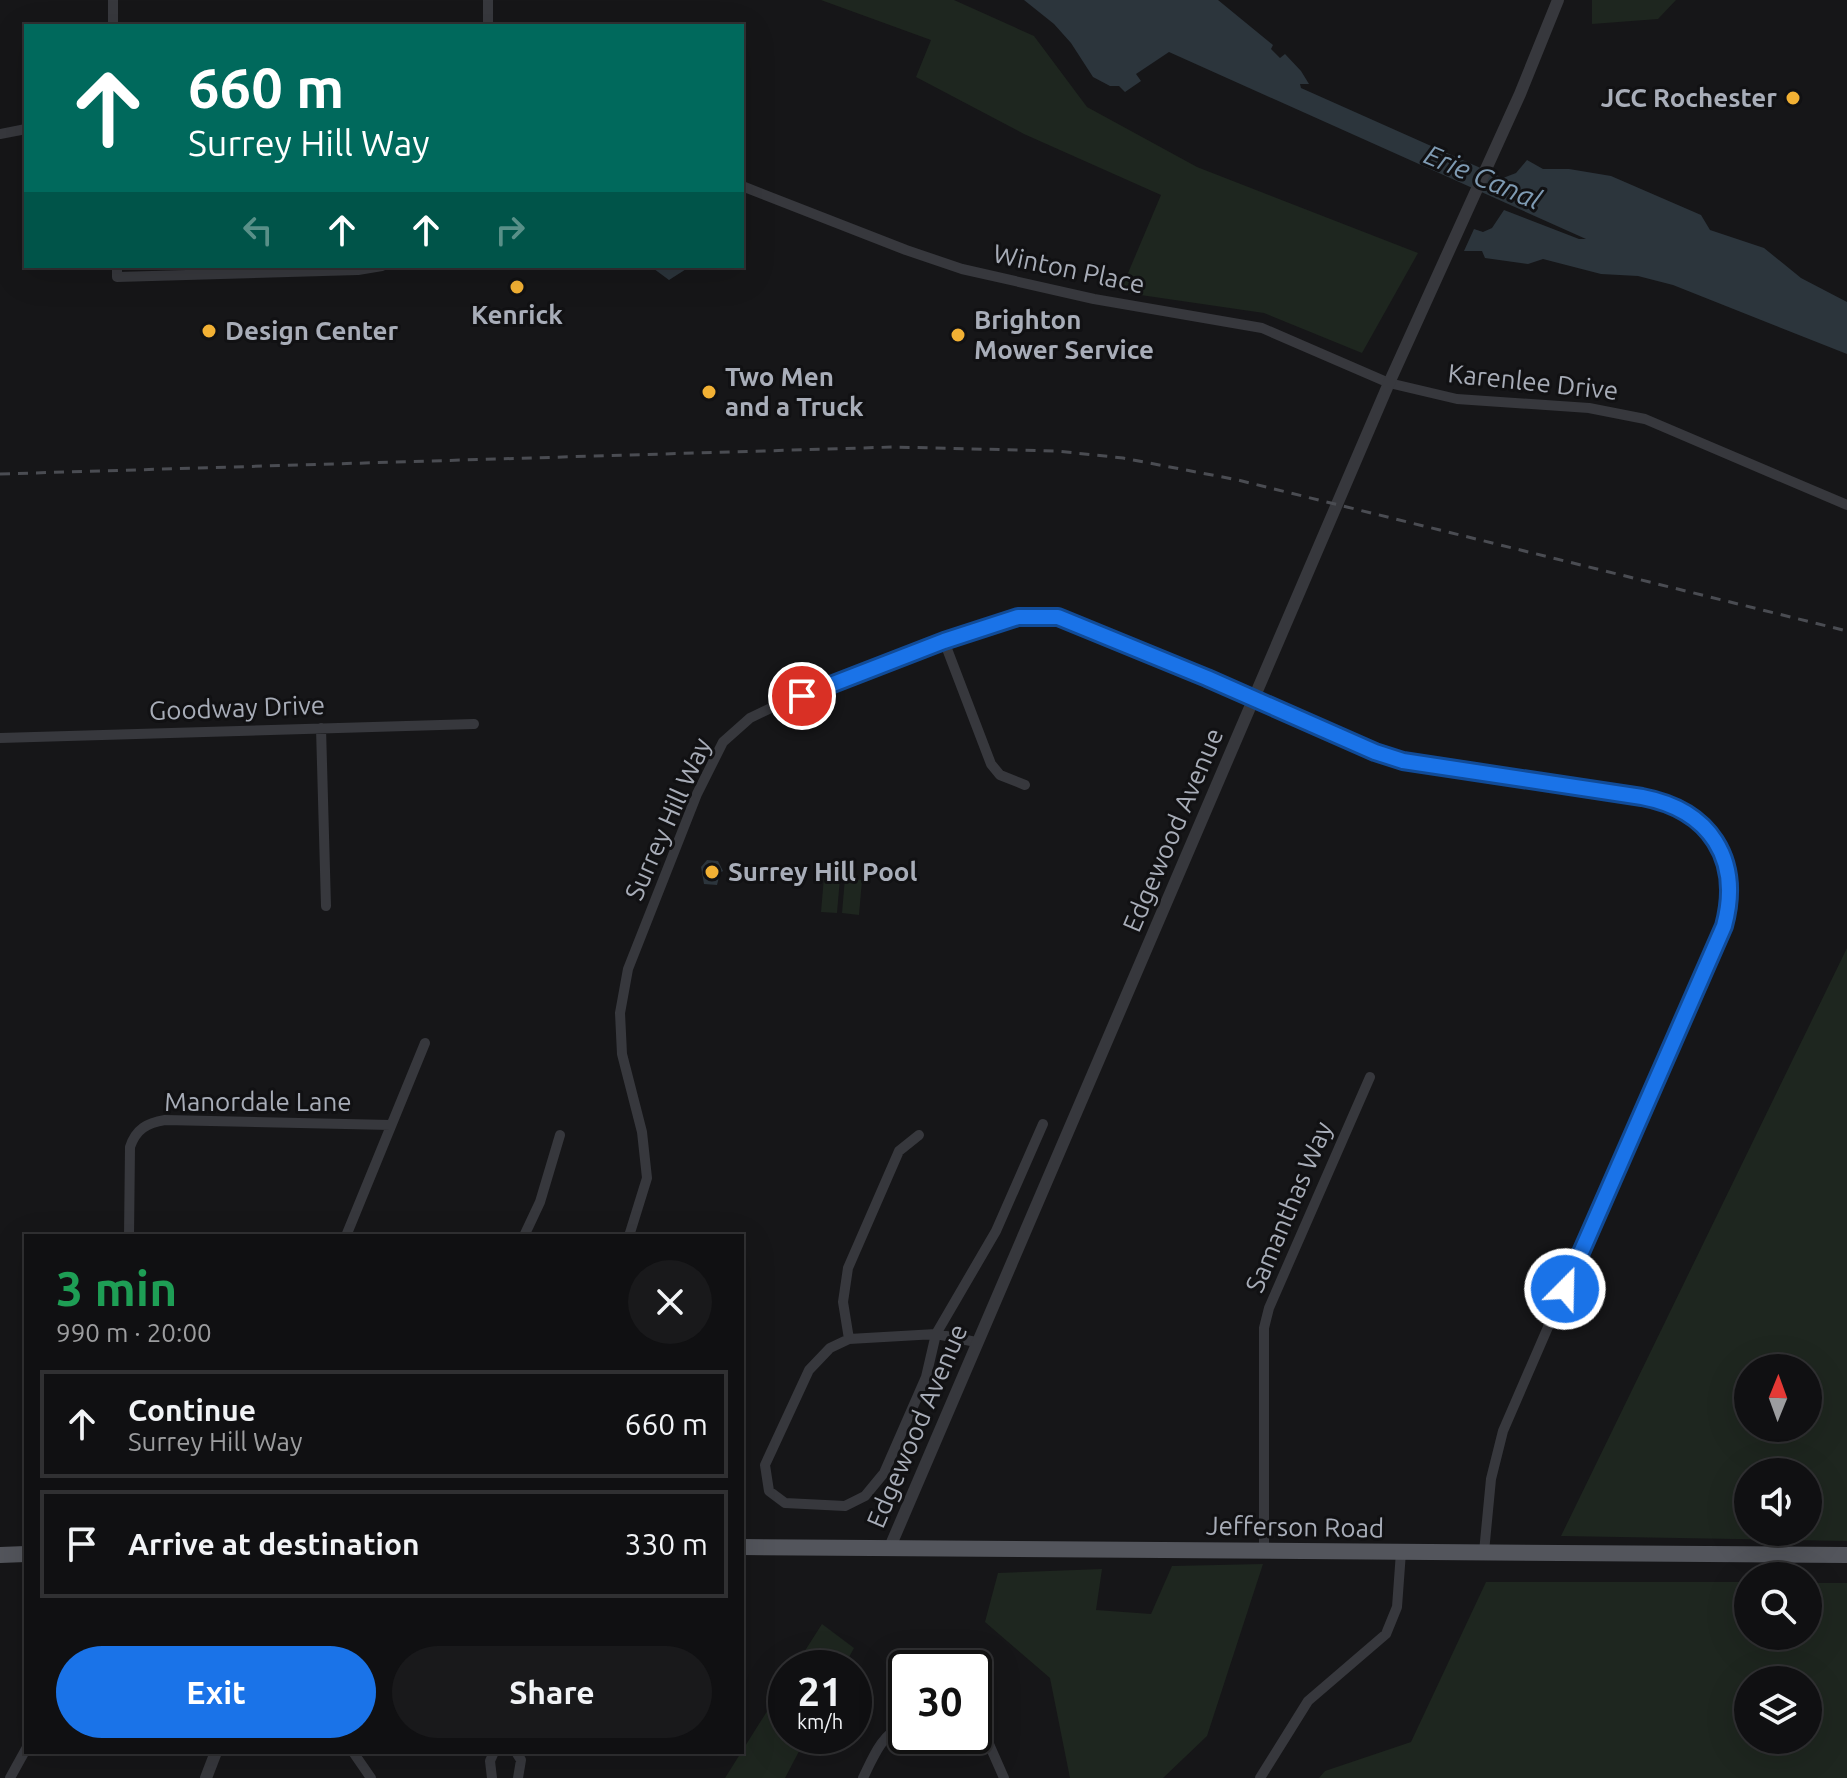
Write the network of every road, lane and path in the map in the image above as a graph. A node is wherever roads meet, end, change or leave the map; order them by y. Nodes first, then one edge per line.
1 (113, 0) edge
2 (488, 0) edge
3 (1558, 0) edge
4 (113, 24) edge
5 (489, 24) edge
6 (24, 129) edge
7 (0, 134) edge
8 (744, 187) edge
9 (117, 268) edge
10 (370, 268) edge
11 (1389, 383) junction
12 (1847, 505) edge
13 (944, 641) junction
14 (1253, 698) junction
15 (474, 724) dead end
16 (321, 728) junction
17 (0, 738) edge
18 (1025, 785) dead end
19 (326, 906) dead end
20 (425, 1043) dead end
21 (1370, 1077) dead end
22 (1043, 1124) dead end
23 (391, 1125) junction
24 (560, 1135) dead end
25 (919, 1135) dead end
26 (129, 1234) edge
27 (347, 1234) edge
28 (525, 1234) edge
29 (630, 1234) edge
30 (936, 1334) junction
31 (849, 1339) junction
32 (976, 1342) junction
33 (744, 1547) edge
34 (890, 1547) junction
35 (1264, 1551) junction
36 (1401, 1552) junction
37 (1484, 1552) junction
38 (24, 1554) edge
39 (0, 1555) edge
40 (1847, 1555) edge
41 (888, 1737) edge
42 (992, 1751) edge
43 (24, 1753) edge
44 (215, 1754) edge
45 (354, 1754) edge
46 (493, 1754) edge
47 (517, 1754) edge
48 (10, 1778) edge
49 (206, 1778) edge
50 (371, 1778) edge
51 (492, 1778) edge
52 (518, 1778) edge
53 (863, 1778) edge
54 (1004, 1778) edge
55 (1260, 1778) edge

1 - 4 street
2 - 5 street
3 - 11 street, Edgewood Avenue
6 - 7 street
8 - 11 street, Winton Place
9 - 10 street
11 - 12 street, Karenlee Drive
11 - 14 street, Edgewood Avenue
13 - 14 street, Surrey Hill Way
13 - 18 street
13 - 29 street, Surrey Hill Way
14 - 32 street, Edgewood Avenue
14 - 37 street, Surrey Hill Way
15 - 16 street, Goodway Drive
16 - 17 street, Goodway Drive
16 - 19 street
20 - 23 street
21 - 35 street, Samanthas Way
22 - 30 street
23 - 26 street, Manordale Lane
23 - 27 street
24 - 28 street
25 - 31 street
30 - 31 street
30 - 31 street
30 - 32 street
32 - 34 street, Edgewood Avenue
33 - 34 main road, Jefferson Road
34 - 35 main road, Jefferson Road
35 - 36 main road, Jefferson Road
36 - 37 main road, Jefferson Road
36 - 55 street
37 - 40 main road, Jefferson Road
38 - 39 main road
41 - 53 street
42 - 54 street
43 - 48 street
44 - 49 street
45 - 50 street
46 - 51 street
47 - 52 street

